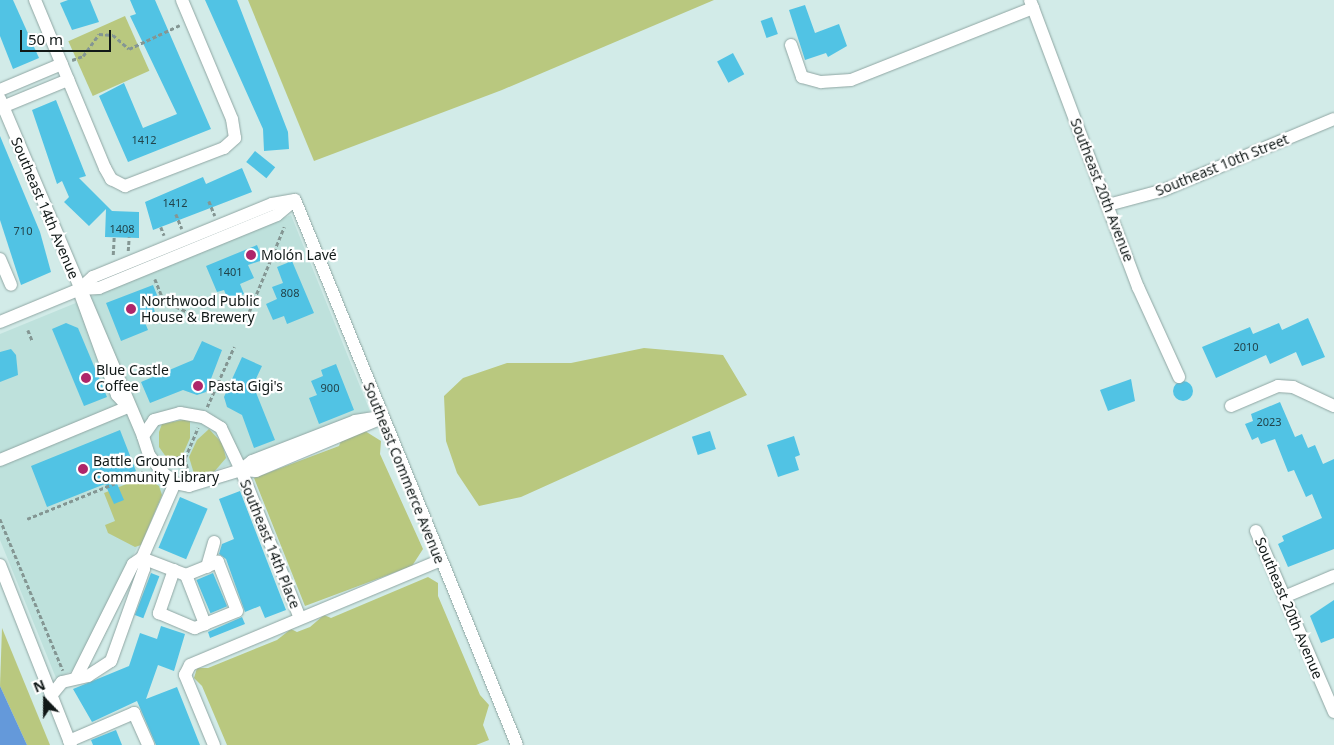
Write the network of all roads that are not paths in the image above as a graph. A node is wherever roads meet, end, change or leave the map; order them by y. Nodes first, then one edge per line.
1 (35, 0) edge
2 (182, 0) edge
3 (1032, 4) edge
4 (791, 45) dead end
5 (62, 64) junction
6 (68, 80) junction
7 (0, 90) edge
8 (1, 105) edge
9 (1334, 119) edge
10 (1108, 205) junction
11 (0, 259) edge
12 (11, 285) dead end
13 (80, 289) junction
14 (0, 322) edge
15 (1180, 377) dead end
16 (1231, 406) dead end
17 (1334, 406) edge
18 (128, 407) junction
19 (381, 417) junction
20 (143, 436) junction
21 (0, 460) edge
22 (241, 470) junction
23 (175, 483) junction
24 (1256, 531) dead end
25 (214, 542) dead end
26 (142, 558) junction
27 (439, 561) junction
28 (0, 565) edge
29 (207, 567) junction
30 (174, 570) junction
31 (186, 575) junction
32 (1334, 576) edge
33 (1284, 597) junction
34 (300, 618) junction
35 (205, 624) junction
36 (77, 676) junction
37 (54, 692) junction
38 (1334, 712) edge
39 (70, 743) edge
40 (148, 745) edge
41 (214, 745) edge
42 (516, 745) edge

1 - 5 street
2 - 6 street
3 - 4 street
3 - 10 street, Southeast 20th Avenue
5 - 6 street
5 - 7 street
6 - 8 street
8 - 13 street, Southeast 14th Avenue
9 - 10 street, Southeast 10th Street
10 - 15 street, Southeast 20th Avenue
11 - 12 street
13 - 14 street
13 - 18 street, Southeast 14th Avenue
13 - 19 street, Southeast Commerce Avenue
16 - 17 street
18 - 20 street, Southeast 14th Avenue
18 - 21 street
19 - 22 street
19 - 27 street, Southeast Commerce Avenue
20 - 22 street
20 - 23 street
22 - 23 street
22 - 34 street, Southeast 14th Place
23 - 26 street
24 - 33 street, Southeast 20th Avenue
25 - 29 street
26 - 30 street
26 - 36 street
26 - 36 street
27 - 34 street
27 - 42 street, Southeast Commerce Avenue
28 - 37 street
29 - 31 street
29 - 35 street
30 - 31 street
30 - 35 street
31 - 35 street
32 - 33 street
33 - 38 street, Southeast 20th Avenue
34 - 41 street
36 - 37 street
37 - 39 street
39 - 40 street

